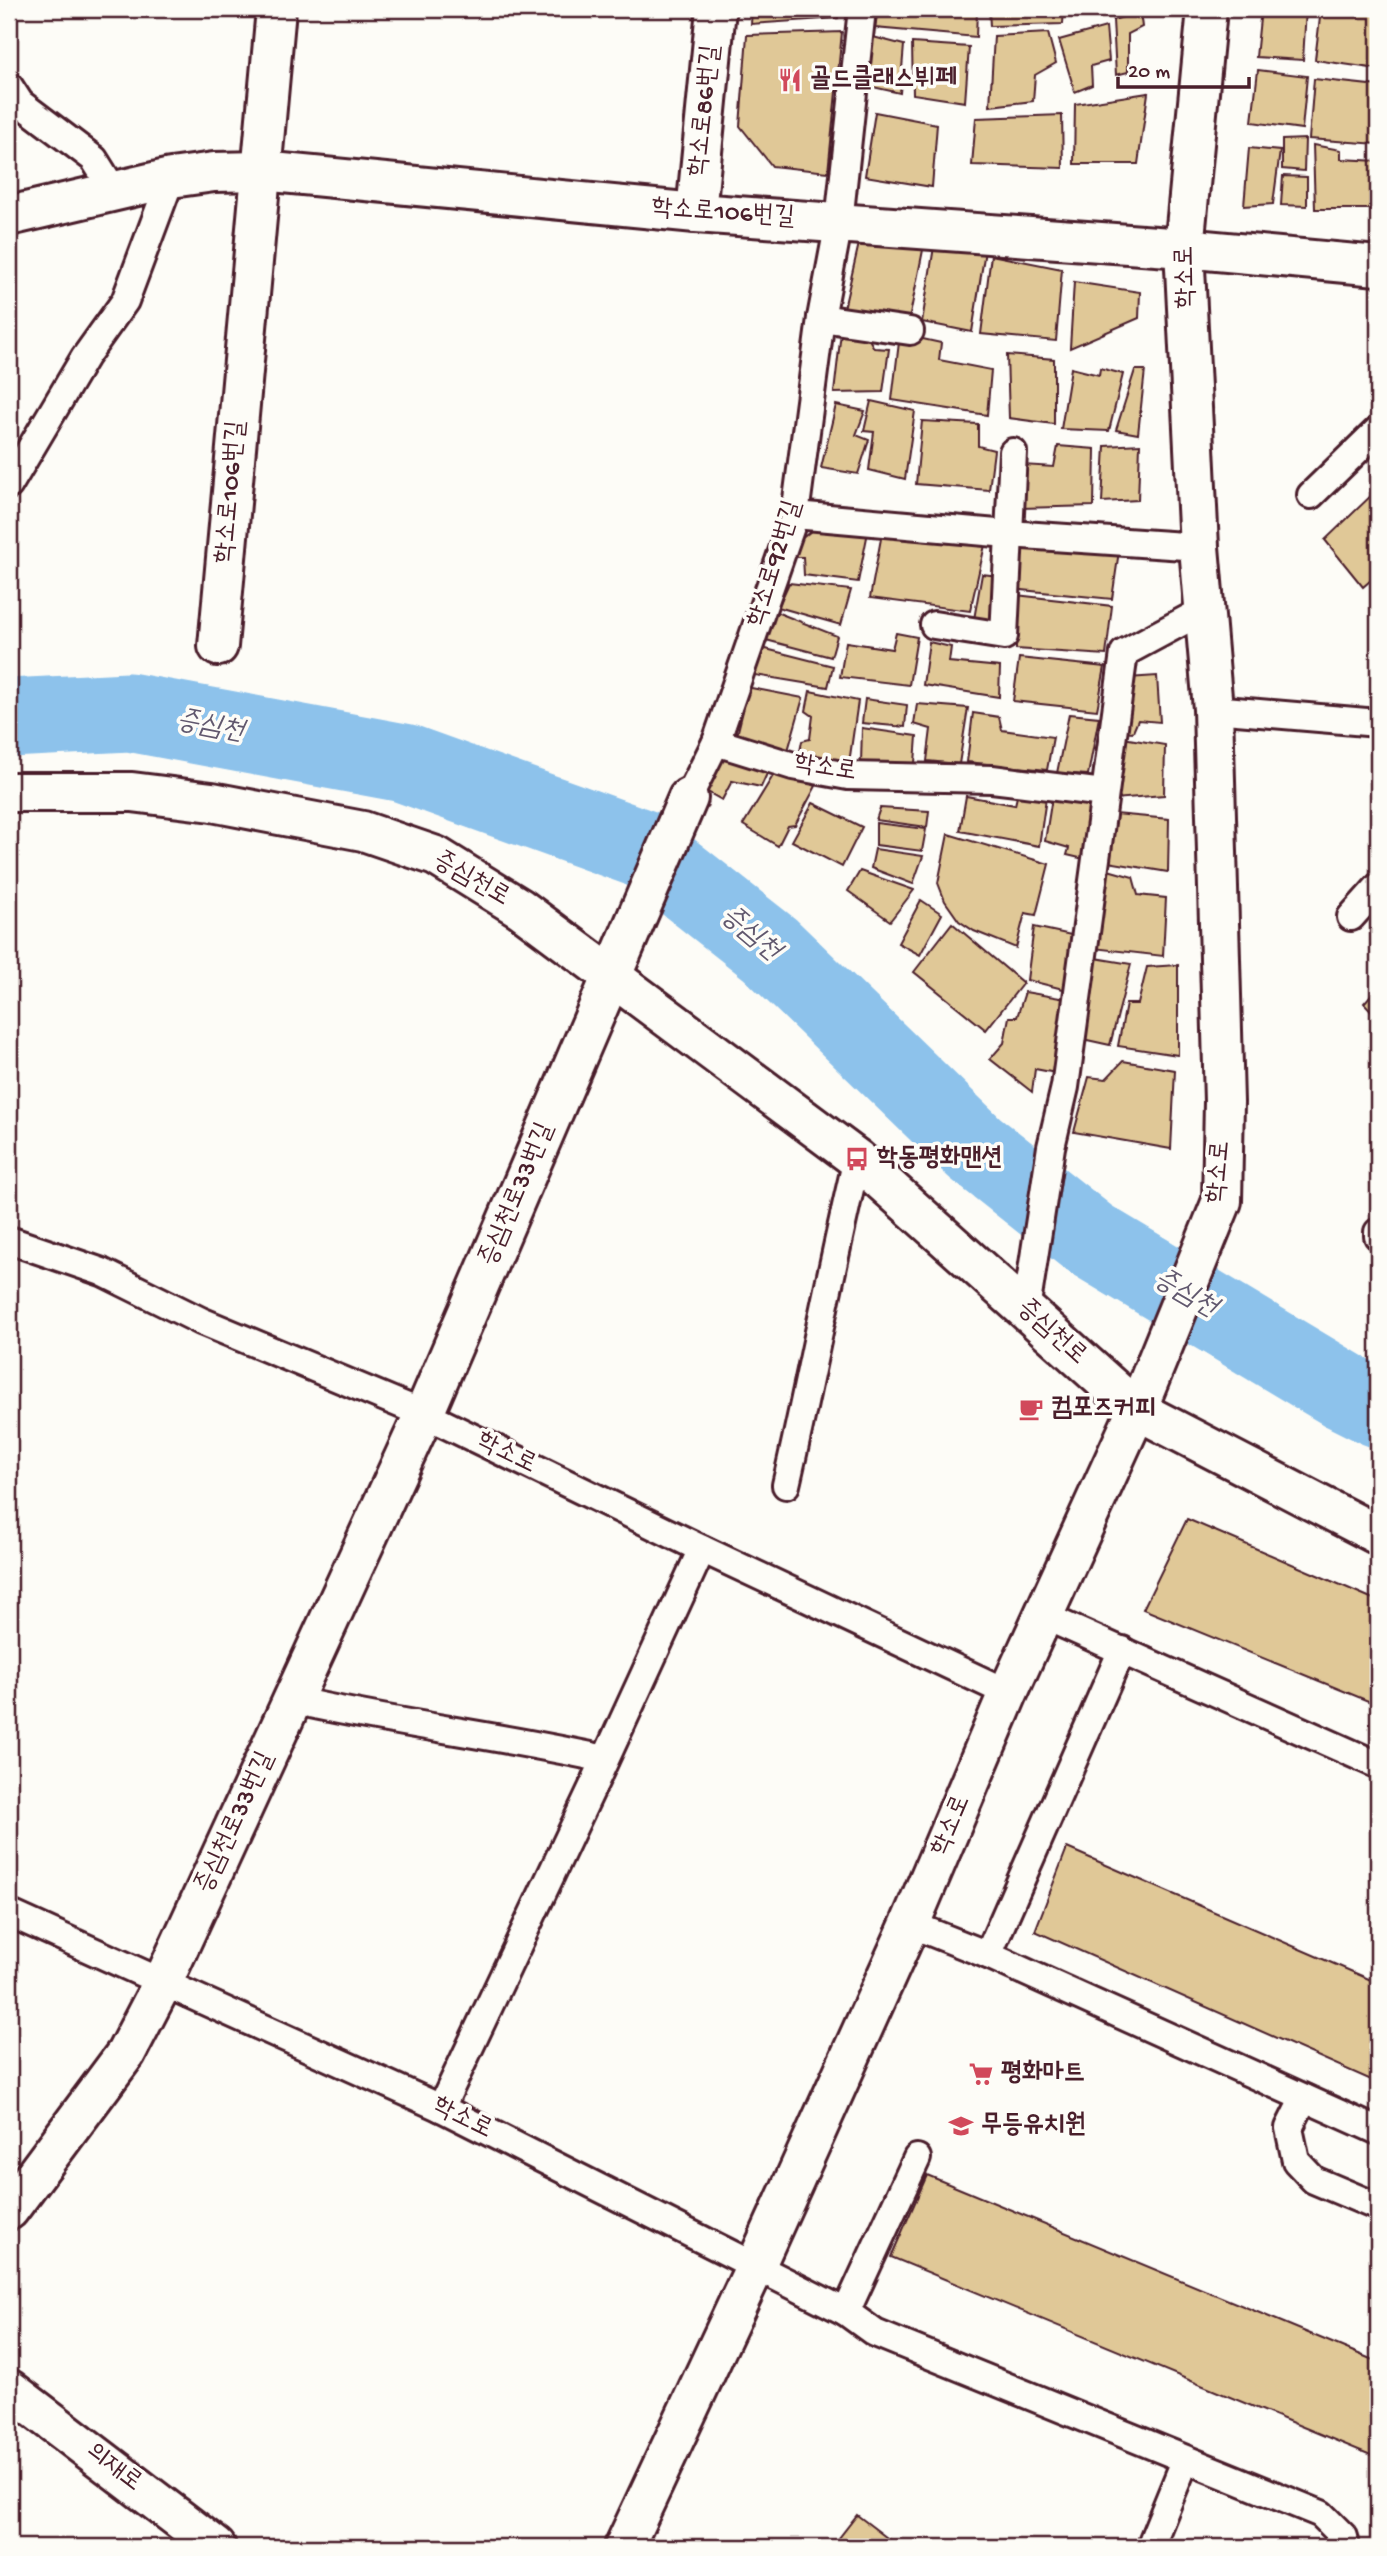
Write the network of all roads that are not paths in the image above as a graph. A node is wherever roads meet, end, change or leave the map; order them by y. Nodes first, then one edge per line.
1 (276, 9) edge
2 (716, 9) edge
3 (862, 9) edge
4 (1208, 9) edge
5 (9, 86) edge
6 (262, 171) junction
7 (171, 178) junction
8 (114, 191) junction
9 (696, 213) junction
10 (9, 216) edge
11 (839, 222) junction
12 (1184, 248) junction
13 (1378, 266) edge
14 (821, 318) junction
15 (910, 331) dead end
16 (1378, 430) edge
17 (1013, 452) dead end
18 (9, 485) edge
19 (1311, 495) dead end
20 (795, 515) junction
21 (1009, 534) junction
22 (1199, 547) junction
23 (1204, 610) junction
24 (934, 625) dead end
25 (218, 646) dead end
26 (1213, 709) junction
27 (1378, 723) edge
28 (716, 742) junction
29 (9, 792) edge
30 (1104, 793) junction
31 (688, 798) joint
32 (1378, 887) edge
33 (1351, 917) dead end
34 (612, 976) junction
35 (857, 1159) junction
36 (9, 1240) edge
37 (1026, 1310) junction
38 (1137, 1410) junction
39 (424, 1414) junction
40 (786, 1485) dead end
41 (1378, 1535) edge
42 (702, 1549) junction
43 (1044, 1616) junction
44 (1122, 1650) junction
45 (1009, 1693) junction
46 (292, 1700) junction
47 (606, 1759) junction
48 (1378, 1765) edge
49 (9, 1913) edge
50 (910, 1924) junction
51 (988, 1955) junction
52 (162, 1984) junction
53 (1304, 2098) junction
54 (441, 2109) junction
55 (1378, 2131) edge
56 (917, 2158) dead end
57 (1378, 2207) edge
58 (9, 2210) edge
59 (756, 2265) junction
60 (845, 2312) junction
61 (9, 2389) edge
62 (1185, 2461) junction
63 (216, 2547) edge
64 (624, 2547) edge
65 (1150, 2547) edge
66 (1346, 2547) edge

1 - 6 street
2 - 9 street, 학소로86번길
3 - 11 lane, 학소로92번길
4 - 12 street, 학소로
5 - 8 lane
6 - 7 street, 학소로106번길
6 - 9 street, 학소로106번길
6 - 25 street, 학소로106번길
7 - 8 street, 학소로106번길
7 - 18 lane
8 - 10 street, 학소로106번길
9 - 11 street, 학소로106번길
11 - 12 street, 학소로106번길
11 - 14 lane, 학소로92번길
12 - 13 street, 학소로106번길
12 - 22 street, 학소로
14 - 15 lane
14 - 20 lane, 학소로92번길
16 - 19 lane
17 - 21 lane
20 - 21 lane
20 - 28 lane, 학소로92번길
21 - 22 lane
21 - 24 lane
22 - 23 street, 학소로
23 - 26 street, 학소로
23 - 30 lane
26 - 27 lane
26 - 38 street, 학소로
28 - 30 lane, 학소로
28 - 31 lane, 학소로92번길
29 - 34 street, 증심천로
30 - 37 lane
31 - 34 street, 증심천로33번길
32 - 33 lane
34 - 35 street, 증심천로
34 - 39 street, 증심천로33번길
35 - 37 street, 증심천로
35 - 40 lane
36 - 39 lane
37 - 38 street, 증심천로
38 - 41 street, 증심천로
38 - 43 street, 학소로
39 - 42 lane, 학소로
39 - 46 street, 증심천로33번길
42 - 45 lane, 학소로
42 - 47 lane
43 - 44 lane
43 - 45 street, 학소로
44 - 48 lane
44 - 51 lane
45 - 50 street, 학소로
46 - 47 lane
46 - 52 street, 증심천로33번길
47 - 54 lane
49 - 52 lane, 학소로
50 - 51 lane
50 - 59 street, 학소로
51 - 53 lane
52 - 54 lane, 학소로
52 - 58 street, 증심천로33번길
53 - 55 lane
53 - 57 lane
54 - 59 lane, 학소로
56 - 60 lane
59 - 60 lane
59 - 64 street, 학소로
60 - 62 lane
61 - 63 street, 의재로
62 - 65 lane
62 - 66 lane

